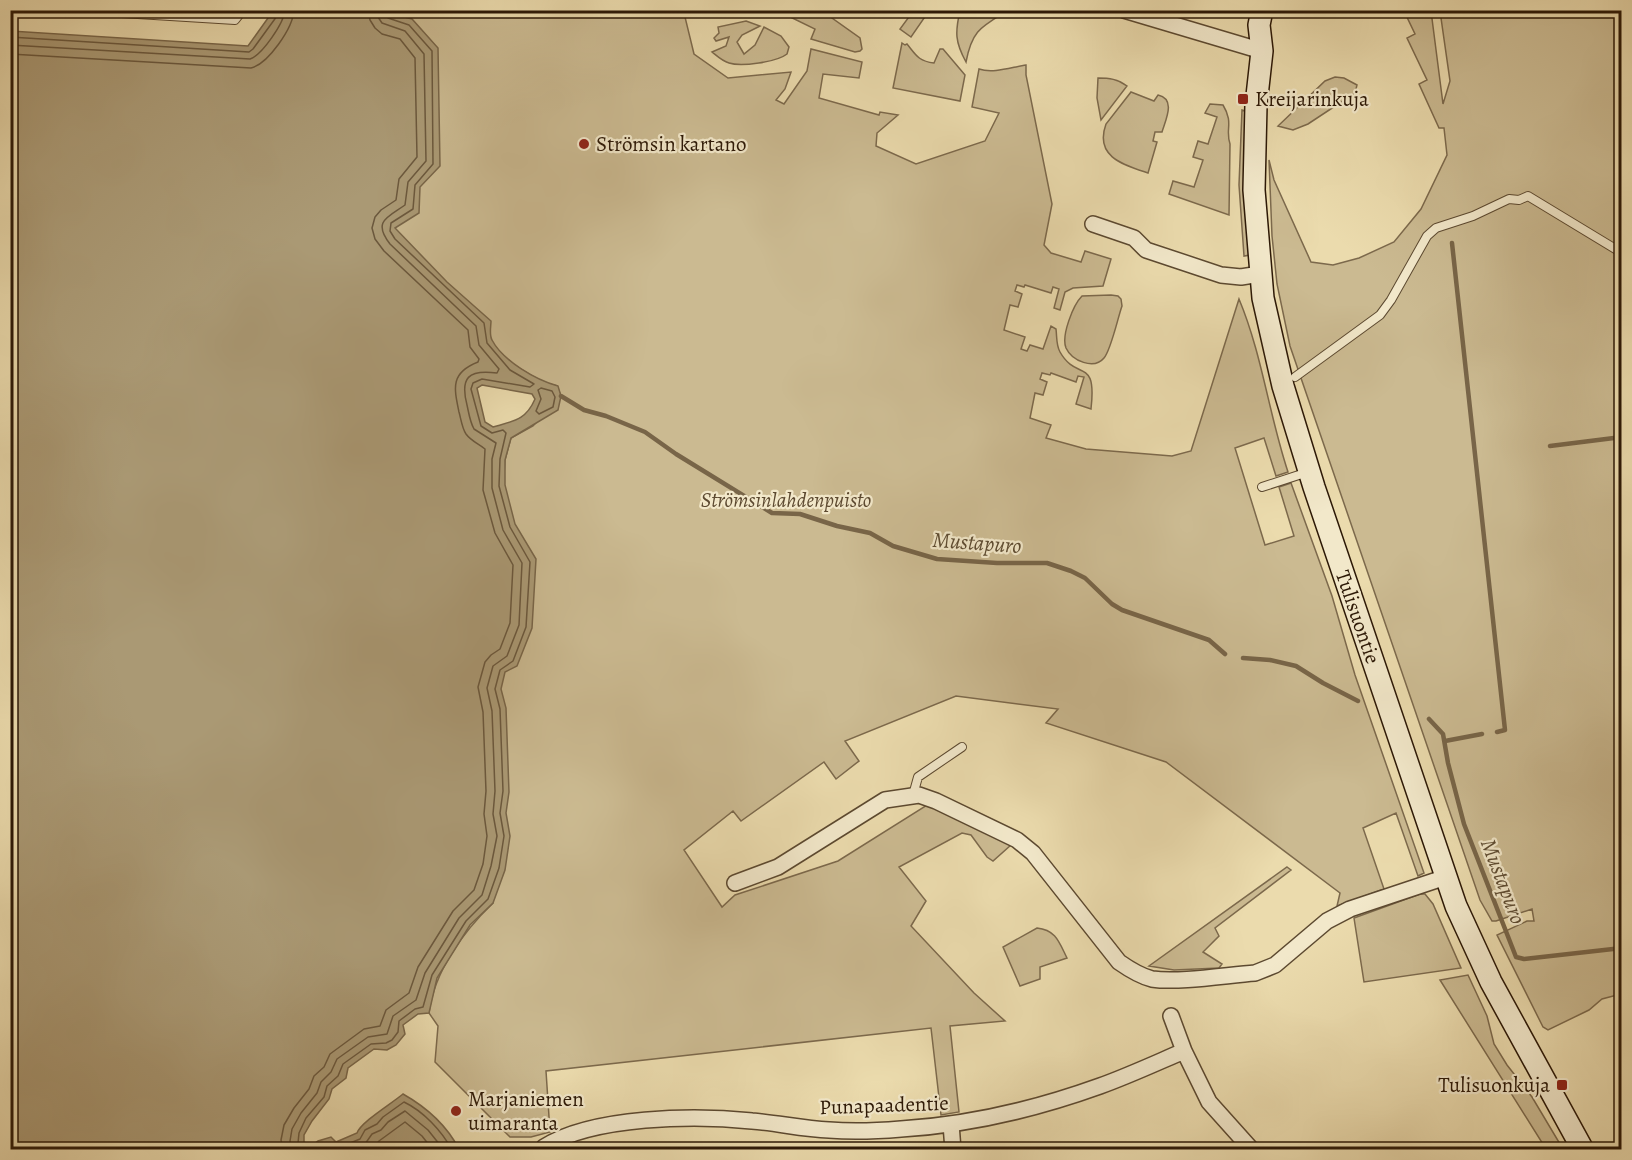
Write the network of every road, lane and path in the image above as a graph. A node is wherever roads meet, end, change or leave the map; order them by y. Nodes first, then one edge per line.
1 (73, 10) edge
2 (243, 10) edge
3 (1124, 10) edge
4 (1262, 10) edge
5 (1272, 10) edge
6 (1262, 51) junction
7 (1093, 224) dead end
8 (1622, 253) edge
9 (1260, 274) junction
10 (1295, 377) dead end
11 (1309, 471) junction
12 (1262, 487) dead end
13 (962, 747) dead end
14 (913, 795) junction
15 (1446, 877) junction
16 (735, 883) dead end
17 (1172, 1016) dead end
18 (1184, 1051) junction
19 (951, 1124) junction
20 (544, 1148) edge
21 (1248, 1148) edge
22 (953, 1149) edge
23 (1583, 1149) edge

1 - 2 lane
3 - 6 street
4 - 6 main road, Tulisuontie
5 - 6 main road, Tulisuontie
6 - 9 main road, Tulisuontie
7 - 9 street
8 - 10 lane
9 - 11 main road, Tulisuontie
11 - 12 lane
11 - 15 main road, Tulisuontie
13 - 14 lane
14 - 15 street
14 - 16 street
15 - 23 main road, Tulisuontie
17 - 18 street
18 - 19 street, Punapaadentie
18 - 21 street
19 - 20 street, Punapaadentie
19 - 22 street

